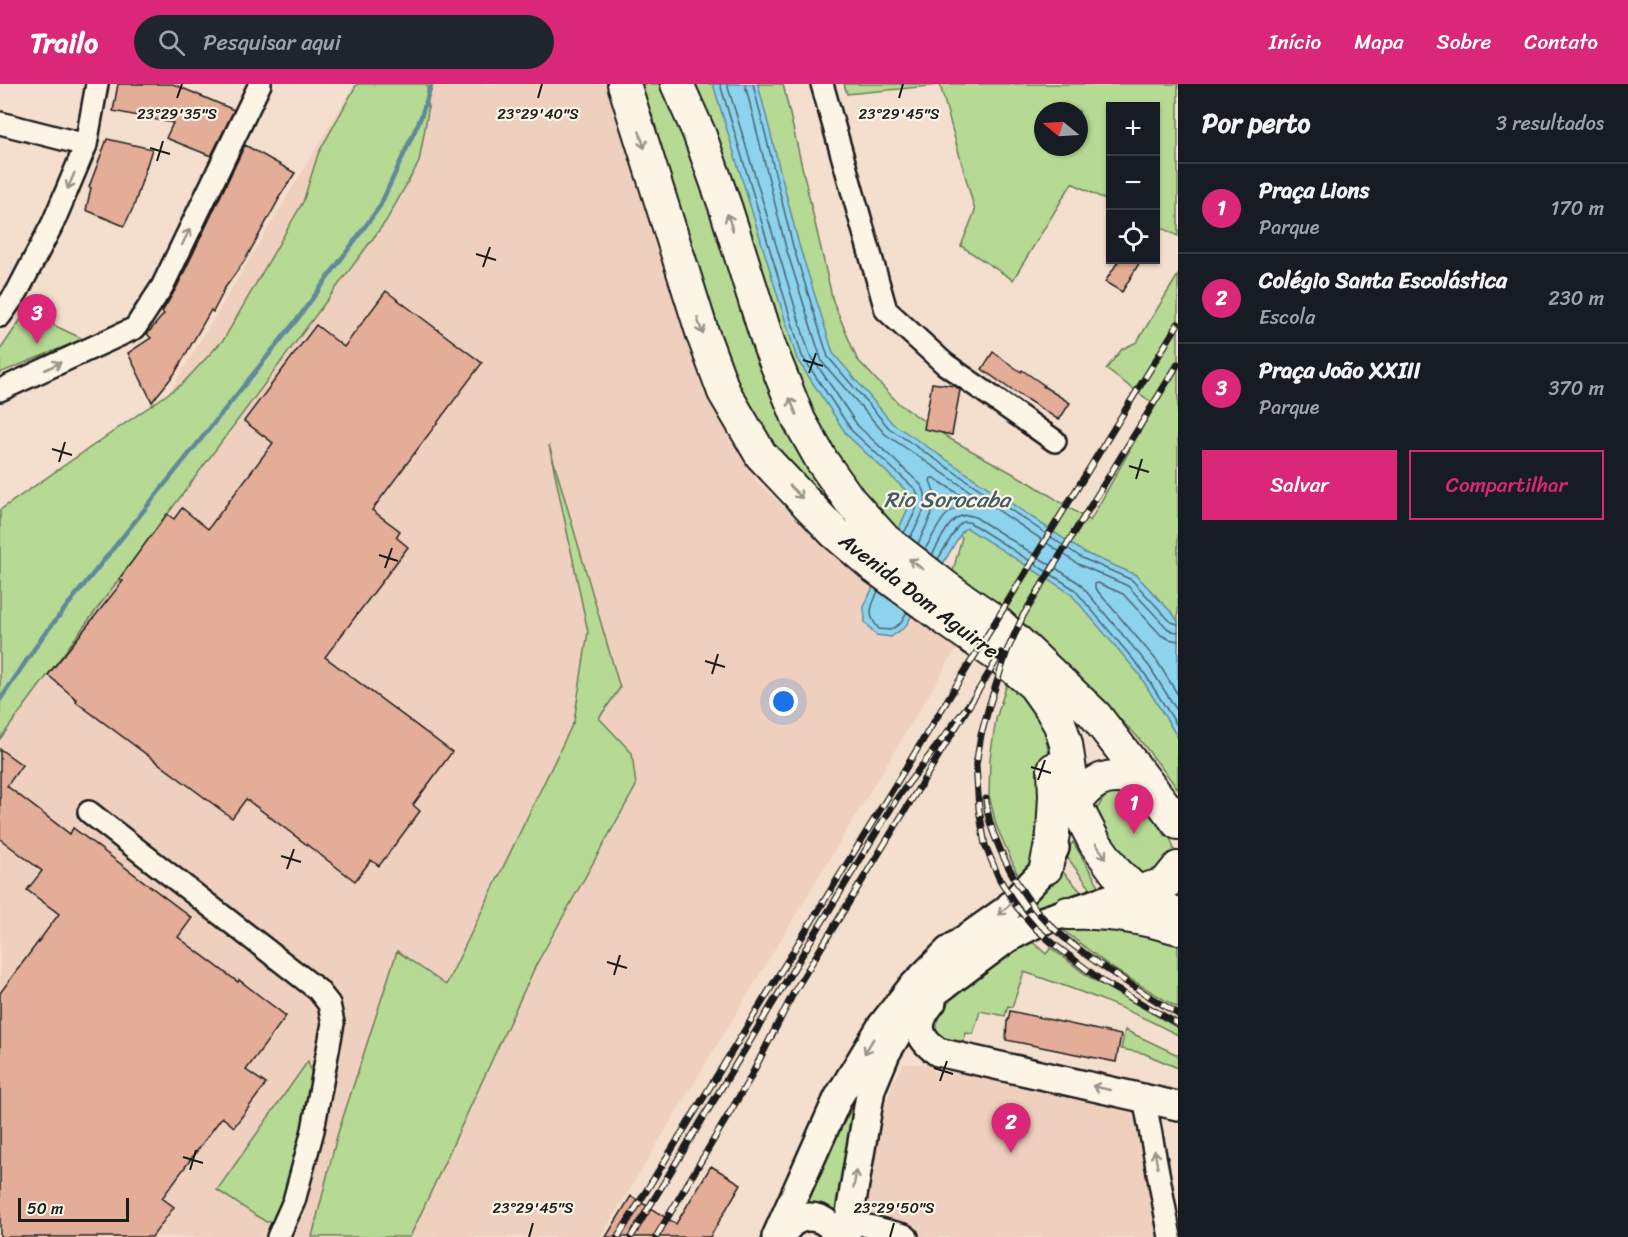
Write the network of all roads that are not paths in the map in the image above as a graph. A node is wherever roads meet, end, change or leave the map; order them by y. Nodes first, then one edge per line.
1 (97, 84) edge
2 (260, 84) edge
3 (624, 84) edge
4 (677, 84) edge
5 (822, 84) edge
6 (0, 123) edge
7 (86, 145) junction
8 (0, 316) edge
9 (0, 390) edge
10 (1055, 441) dead end
11 (881, 554) junction
12 (938, 597) junction
13 (1034, 685) junction
14 (1166, 796) edge
15 (1075, 804) junction
16 (89, 812) dead end
17 (1178, 823) edge
18 (1046, 868) junction
19 (1178, 868) edge
20 (1137, 892) junction
21 (1068, 913) junction
22 (1178, 916) edge
23 (1178, 928) edge
24 (953, 979) junction
25 (1144, 1097) junction
26 (1178, 1106) edge
27 (844, 1232) edge
28 (278, 1237) edge
29 (776, 1237) edge
30 (780, 1237) edge
31 (907, 1237) edge
32 (1170, 1237) edge

1 - 7 street
9 -> 2 street
3 -> 11 highway, Avenida Dom Aguirre
11 -> 4 highway, Avenida Dom Aguirre
5 - 10 street
6 - 7 street
7 -> 8 street
11 - 12 highway, Avenida Dom Aguirre
12 - 13 highway, Avenida Dom Aguirre
12 - 14 highway, Avenida Dom Aguirre
13 - 15 highway, Avenida Dom Aguirre
13 - 18 highway
14 - 15 highway
14 - 17 highway
15 - 18 main road
15 -> 20 highway, Avenida Dom Aguirre
16 - 28 street
18 -> 29 main road
19 - 20 highway
20 - 21 main road
20 - 22 highway, Avenida Dom Aguirre
21 - 23 highway
21 - 24 main road
25 -> 24 main road
27 -> 24 main road
25 - 26 main road
32 -> 25 street
27 - 30 main road
27 - 31 street

